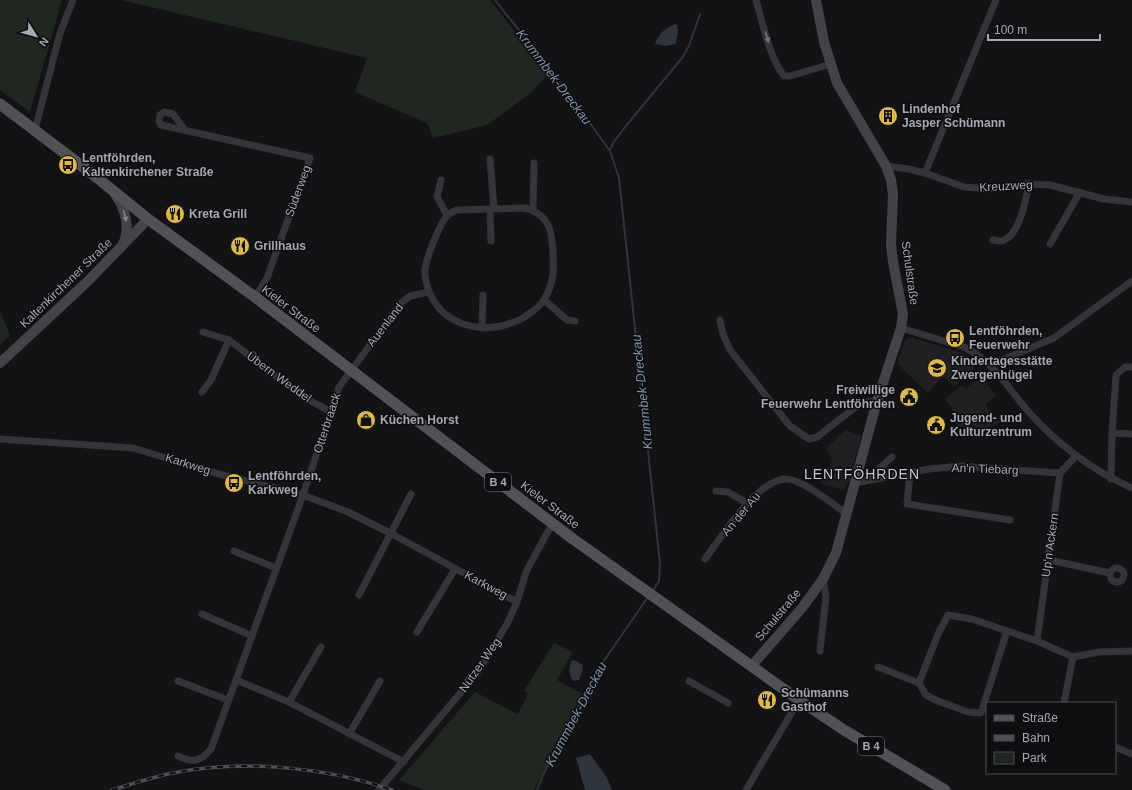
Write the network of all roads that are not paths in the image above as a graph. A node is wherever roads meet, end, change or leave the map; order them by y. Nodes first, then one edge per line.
1 (73, 0) edge
2 (756, 0) edge
3 (816, 0) edge
4 (996, 0) edge
5 (831, 64) junction
6 (0, 104) edge
7 (34, 130) junction
8 (185, 130) dead end
9 (490, 159) dead end
10 (534, 163) dead end
11 (886, 166) junction
12 (925, 173) junction
13 (440, 180) dead end
14 (1029, 184) junction
15 (113, 190) junction
16 (1080, 192) junction
17 (1132, 202) edge
18 (492, 209) junction
19 (533, 210) junction
20 (447, 215) junction
21 (148, 219) junction
22 (993, 240) dead end
23 (491, 241) dead end
24 (123, 244) junction
25 (1050, 244) dead end
26 (1132, 281) edge
27 (429, 292) junction
28 (483, 295) dead end
29 (255, 298) junction
30 (544, 300) junction
31 (720, 320) dead end
32 (575, 321) dead end
33 (482, 328) junction
34 (901, 328) junction
35 (203, 332) dead end
36 (229, 340) junction
37 (0, 363) edge
38 (990, 365) junction
39 (1132, 367) edge
40 (351, 370) junction
41 (202, 392) dead end
42 (877, 401) junction
43 (331, 412) junction
44 (1112, 433) junction
45 (1132, 434) edge
46 (0, 439) edge
47 (1076, 456) junction
48 (892, 457) dead end
49 (910, 473) junction
50 (1060, 473) junction
51 (1112, 479) junction
52 (860, 482) junction
53 (1132, 488) edge
54 (716, 491) dead end
55 (411, 494) dead end
56 (303, 495) junction
57 (747, 504) junction
58 (847, 514) junction
59 (1010, 520) dead end
60 (553, 524) junction
61 (390, 533) junction
62 (234, 551) dead end
63 (705, 559) dead end
64 (1049, 560) junction
65 (276, 568) junction
66 (455, 569) junction
67 (1110, 573) dead end
68 (823, 579) junction
69 (359, 595) dead end
70 (517, 602) junction
71 (202, 614) dead end
72 (1007, 631) junction
73 (417, 632) dead end
74 (252, 636) junction
75 (1037, 641) junction
76 (321, 647) dead end
77 (820, 651) dead end
78 (1132, 651) edge
79 (1072, 657) junction
80 (878, 666) dead end
81 (753, 667) junction
82 (236, 680) junction
83 (178, 681) dead end
84 (380, 681) dead end
85 (689, 681) dead end
86 (919, 683) junction
87 (228, 700) junction
88 (799, 700) junction
89 (289, 702) junction
90 (987, 702) edge
91 (1064, 702) edge
92 (728, 703) dead end
93 (984, 714) edge
94 (349, 734) junction
95 (1116, 747) edge
96 (1132, 754) edge
97 (178, 756) dead end
98 (404, 762) junction
99 (379, 790) edge
100 (746, 790) edge
101 (945, 790) edge

1 - 7 street
2 -> 5 street
3 - 5 street, Schulstraße
4 - 12 street
5 - 11 street, Schulstraße
6 - 7 main road, Kieler Straße / B 4
7 - 15 main road, Kieler Straße / B 4
8 - 29 street, Süderweg
9 - 18 street
10 - 19 street
11 - 12 street, Kreuzweg
11 - 34 street, Schulstraße
12 - 14 street, Kreuzweg
13 - 20 street
14 - 16 street, Kreuzweg
14 - 22 street
15 - 21 main road, Kieler Straße / B 4
15 -> 24 street
16 - 17 street, Kreuzweg
16 - 25 street
18 - 19 street
18 - 20 street
18 - 23 street
19 - 30 street
20 - 27 street
21 - 24 street, Kaltenkirchener Straße
21 - 29 main road, Kieler Straße / B 4
24 - 37 street, Kaltenkirchener Straße
26 - 38 street
27 - 33 street
27 - 40 street, Auenland
28 - 33 street
29 - 40 main road, Kieler Straße / B 4
30 - 32 street
30 - 33 street
31 - 42 street
34 - 38 street
34 - 42 street, Schulstraße
35 - 36 street, Übern Weddel
36 - 41 street
36 - 43 street, Übern Weddel
38 - 47 street
39 - 44 street
40 - 43 street, Otterbraack
40 - 60 main road, Kieler Straße / B 4
42 - 52 street, Schulstraße
43 - 56 street, Otterbraack
44 - 45 street
44 - 51 street
46 - 56 street, Karkweg
47 - 50 street
47 - 51 street
48 - 52 street
49 - 50 street, An'n Tiebarg
49 - 52 street, An'n Tiebarg
49 - 59 street
50 - 64 street, Up'n Ackern
51 - 53 street
52 - 58 street, Schulstraße
54 - 57 street
55 - 61 street
56 - 61 street, Karkweg
56 - 65 street, Otterbraack
57 - 58 street, An der Au
57 - 63 street, An der Au
58 - 68 street, Schulstraße
60 - 70 street, Nützer Weg
60 - 81 main road, Kieler Straße / B 4
61 - 66 street, Karkweg
61 - 69 street
62 - 65 street
64 - 67 street
64 - 75 street, Up'n Ackern
65 - 74 street, Otterbraack
66 - 70 street, Karkweg
66 - 73 street, Karkweg
68 - 77 street
68 - 81 street, Schulstraße
70 - 98 street, Nützer Weg
71 - 74 street
72 - 75 street
72 - 86 street
72 - 90 street
74 - 82 street, Otterbraack
75 - 79 street
76 - 89 street
78 - 79 street
79 - 91 street
80 - 86 street
81 - 88 main road, Kieler Straße / B 4
82 - 87 street, Otterbraack
82 - 89 street
83 - 87 street
84 - 94 street
85 - 92 street
86 - 93 street
87 - 97 street, Otterbraack
88 - 100 street
88 - 101 main road, Kieler Straße / B 4
89 - 94 street
94 - 98 street
95 - 96 street
98 - 99 street, Nützer Weg

